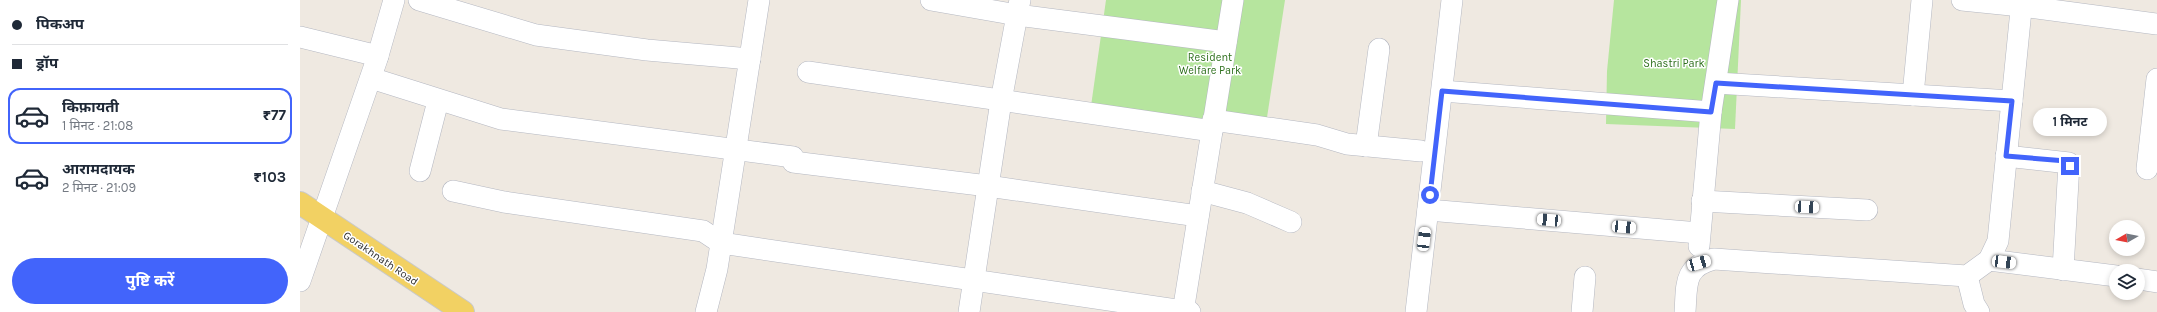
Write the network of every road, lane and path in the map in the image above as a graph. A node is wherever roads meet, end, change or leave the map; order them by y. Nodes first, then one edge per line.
1 (394, 0) edge
2 (419, 0) edge
3 (759, 0) edge
4 (931, 0) edge
5 (1233, 0) edge
6 (1438, 0) edge
7 (1452, 0) edge
8 (1728, 0) edge
9 (1922, 0) edge
10 (1962, 0) edge
11 (2022, 3) edge
12 (1019, 7) edge
13 (2157, 24) edge
14 (300, 37) edge
15 (1226, 42) junction
16 (1380, 49) dead end
17 (378, 56) junction
18 (750, 59) junction
19 (808, 72) dead end
20 (371, 78) junction
21 (2157, 79) edge
22 (1716, 83) junction
23 (1442, 91) junction
24 (1913, 95) junction
25 (438, 101) junction
26 (1001, 101) junction
27 (2012, 101) junction
28 (1711, 112) junction
29 (1212, 126) junction
30 (1366, 146) junction
31 (736, 150) junction
32 (1421, 151) junction
33 (2006, 156) junction
34 (2147, 169) dead end
35 (420, 171) dead end
36 (988, 186) junction
37 (453, 191) dead end
38 (1202, 191) junction
39 (1702, 201) junction
40 (300, 203) edge
41 (1428, 210) junction
42 (1867, 210) dead end
43 (1198, 216) junction
44 (322, 218) junction
45 (1291, 222) dead end
46 (1699, 233) junction
47 (721, 243) junction
48 (1989, 260) junction
49 (1699, 263) junction
50 (2063, 270) junction
51 (2109, 275) edge
52 (1967, 276) junction
53 (1584, 277) dead end
54 (2145, 280) edge
55 (300, 281) edge
56 (974, 281) junction
57 (2157, 282) edge
58 (463, 312) edge
59 (706, 312) edge
60 (969, 312) edge
61 (1185, 312) edge
62 (1403, 312) edge
63 (1416, 312) edge
64 (1582, 312) edge
65 (1685, 312) edge
66 (1979, 312) edge

1 - 17 street
2 - 18 street
3 - 18 street
4 - 12 street
5 - 15 street
6 - 32 street
7 - 23 street
8 - 22 street
9 - 24 street
10 - 11 street
11 - 13 street
11 - 27 street
12 - 15 street
12 - 26 street
14 - 17 street
15 - 29 street
16 - 30 street
17 - 20 street
18 - 31 street
19 - 26 street
20 - 25 street
20 - 44 street
21 - 34 street
22 - 24 street
22 - 28 street
23 - 28 street
23 - 41 street
24 - 27 street
25 - 31 street
25 - 35 street
26 - 29 street
26 - 36 street
27 - 33 street
28 - 39 street
29 - 30 street
29 - 38 street
30 - 32 street
31 - 36 street
31 - 47 street
32 - 62 street
33 - 48 street
33 - 50 street
36 - 43 street
36 - 56 street
37 - 47 street
38 - 43 street
38 - 45 street
39 - 42 street
39 - 46 street
40 - 44 main road, Gorakhnath Road
41 - 46 street
41 - 63 street
43 - 61 street
44 - 55 street
44 - 58 main road, Gorakhnath Road
46 - 49 street
47 - 56 street
47 - 59 street
48 - 50 street
48 - 52 street
49 - 52 street
49 - 65 street
50 - 51 street
52 - 66 street
53 - 64 street
54 - 57 street
56 - 60 street
56 - 61 street

